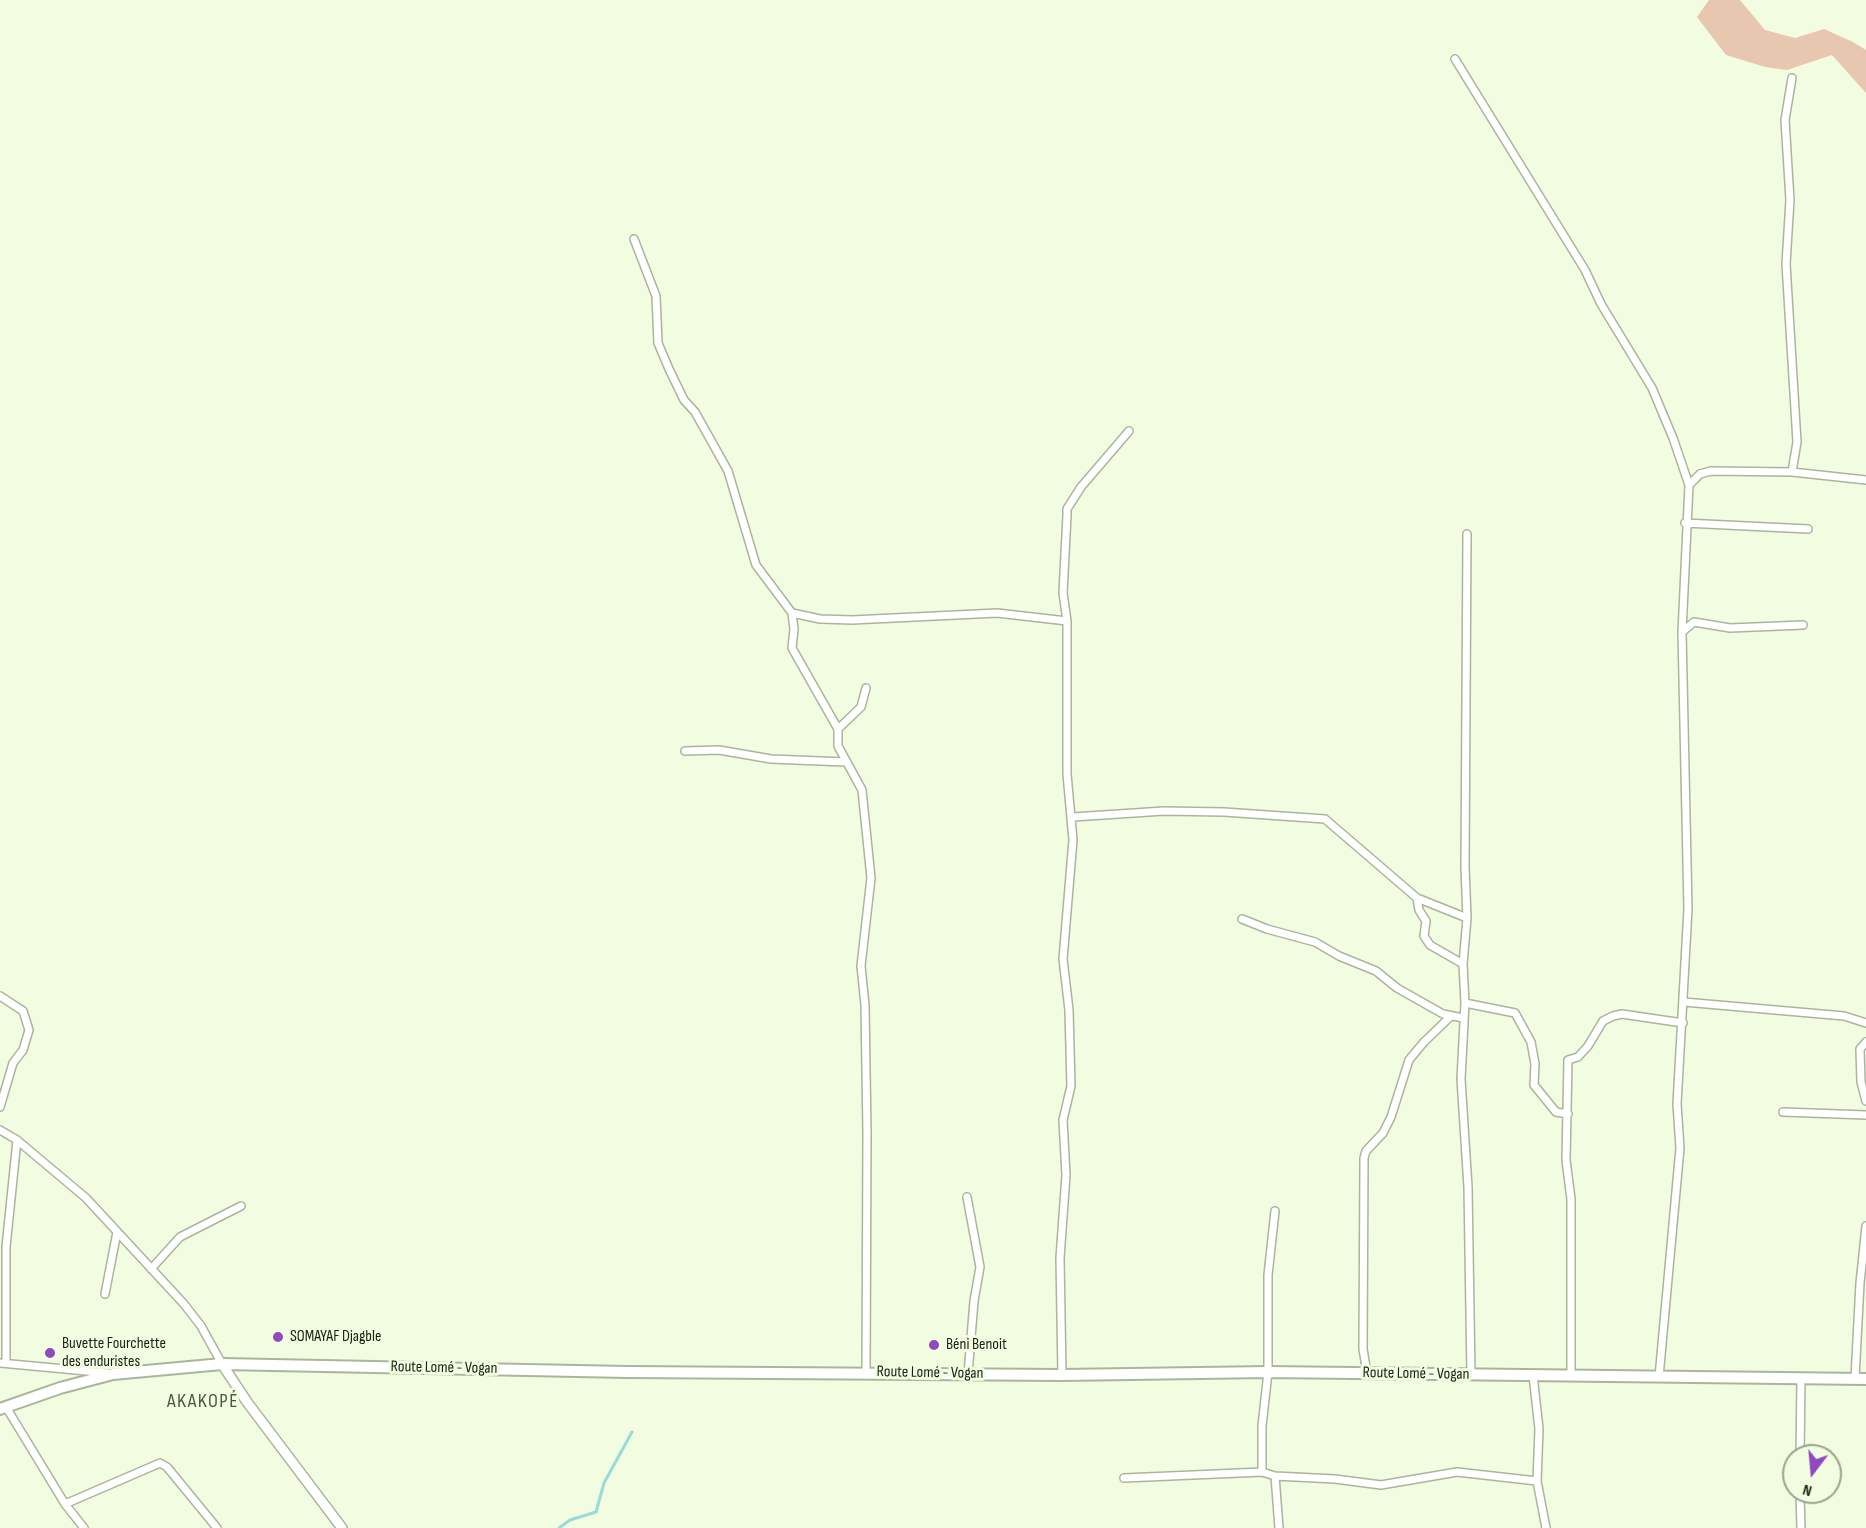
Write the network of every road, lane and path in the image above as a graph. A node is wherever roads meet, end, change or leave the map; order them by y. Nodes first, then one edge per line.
1 (1455, 59) dead end
2 (1792, 78) dead end
3 (634, 239) dead end
4 (1129, 431) dead end
5 (1792, 472) junction
6 (1866, 480) edge
7 (1689, 485) junction
8 (1685, 523) junction
9 (1808, 529) dead end
10 (1467, 534) dead end
11 (792, 613) junction
12 (1067, 621) junction
13 (1803, 625) dead end
14 (1682, 632) junction
15 (866, 688) dead end
16 (838, 729) junction
17 (685, 751) dead end
18 (845, 762) junction
19 (1073, 817) junction
20 (1417, 898) junction
21 (1467, 918) junction
22 (1242, 919) dead end
23 (1463, 964) junction
24 (0, 996) edge
25 (1684, 1002) junction
26 (1465, 1003) junction
27 (1450, 1017) junction
28 (1463, 1018) junction
29 (1683, 1023) junction
30 (1866, 1023) edge
31 (1866, 1042) edge
32 (1866, 1101) edge
33 (0, 1107) edge
34 (1783, 1112) dead end
35 (1568, 1114) junction
36 (1866, 1115) edge
37 (0, 1130) edge
38 (17, 1140) junction
39 (968, 1197) dead end
40 (242, 1206) dead end
41 (1275, 1211) dead end
42 (1866, 1226) edge
43 (117, 1232) junction
44 (151, 1269) junction
45 (105, 1294) dead end
46 (3, 1363) edge
47 (222, 1364) junction
48 (866, 1372) junction
49 (1268, 1372) junction
50 (113, 1374) junction
51 (968, 1374) junction
52 (1367, 1374) junction
53 (1062, 1375) junction
54 (1471, 1375) junction
55 (1533, 1375) junction
56 (1571, 1375) junction
57 (1659, 1377) junction
58 (1801, 1378) junction
59 (1861, 1379) edge
60 (3, 1408) edge
61 (1800, 1444) edge
62 (1262, 1472) junction
63 (1275, 1476) junction
64 (1124, 1478) dead end
65 (1537, 1481) junction
66 (65, 1504) junction
67 (1801, 1504) edge
68 (84, 1528) edge
69 (217, 1528) edge
70 (342, 1528) edge
71 (1279, 1528) edge
72 (1546, 1528) edge
73 (1802, 1528) edge

1 - 7 street
2 - 5 street
3 - 11 street
4 - 12 street
5 - 6 street
5 - 7 street
7 - 8 street
8 - 9 street
8 - 14 street
10 - 21 street
11 - 12 street
11 - 16 street
12 - 19 street
13 - 14 street
14 - 25 street
15 - 16 street
16 - 18 street
17 - 18 street
18 - 48 street
19 - 20 street
19 - 53 street
20 - 21 street
20 - 23 street
21 - 23 street
22 - 27 street
23 - 26 street
24 - 33 street
25 - 29 street
25 - 30 street
26 - 28 street
26 - 35 street
27 - 28 street
27 - 52 street
28 - 54 street
29 - 35 street
29 - 57 street
31 - 32 street
34 - 36 street
35 - 56 street
37 - 38 street
38 - 43 street
38 - 46 street
39 - 51 street
40 - 44 street
41 - 49 street
42 - 59 street
43 - 44 street
43 - 45 street
44 - 47 street
46 - 50 street
47 - 48 main road, Route Lomé - Vogan
47 - 50 main road, Route Lomé - Vogan
47 - 70 street
48 - 51 main road, Route Lomé - Vogan
49 - 52 main road, Route Lomé - Vogan
49 - 53 main road, Route Lomé - Vogan
49 - 62 street
50 - 60 main road, Route Lomé - Vogan
51 - 53 main road, Route Lomé - Vogan
52 - 54 main road, Route Lomé - Vogan
54 - 55 main road, Route Lomé - Vogan
55 - 56 main road, Route Lomé - Vogan
55 - 65 street
56 - 57 main road, Route Lomé - Vogan
57 - 58 main road, Route Lomé - Vogan
58 - 59 main road, Route Lomé - Vogan
58 - 61 street
60 - 66 street
62 - 63 street
62 - 64 street
63 - 65 street
63 - 71 street
65 - 72 street
66 - 68 street
66 - 69 street
67 - 73 street

